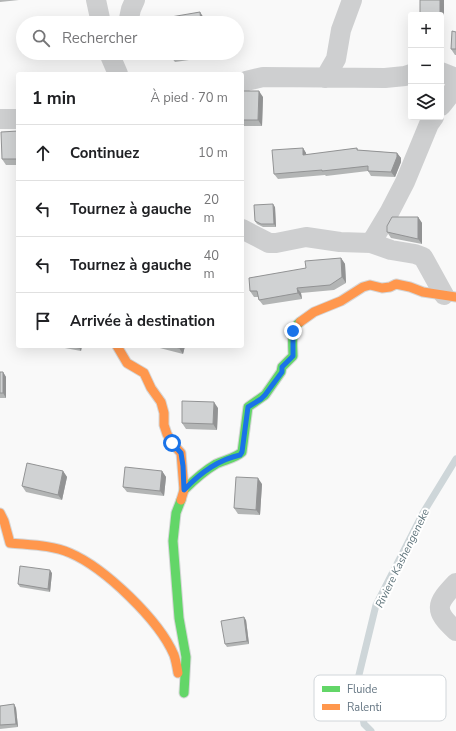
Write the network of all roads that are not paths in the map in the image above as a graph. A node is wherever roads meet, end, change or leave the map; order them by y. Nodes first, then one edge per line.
1 (96, 0) edge
2 (135, 0) edge
3 (352, 0) edge
4 (99, 16) edge
5 (130, 16) edge
6 (111, 60) edge
7 (123, 60) edge
8 (117, 72) edge
9 (122, 72) edge
10 (444, 73) edge
11 (408, 75) edge
12 (325, 78) junction
13 (456, 78) edge
14 (244, 82) edge
15 (456, 86) edge
16 (444, 102) edge
17 (16, 118) edge
18 (0, 119) edge
19 (432, 120) edge
20 (244, 229) edge
21 (371, 244) junction
22 (450, 296) edge
23 (118, 348) edge
24 (184, 490) junction
25 (0, 513) edge
26 (456, 583) edge
27 (456, 631) edge

1 - 4 street
2 - 5 street
3 - 12 street
6 - 8 street
7 - 9 street
10 - 13 street
11 - 12 street
12 - 14 street
15 - 16 street
17 - 18 street
19 - 21 street
20 - 21 street
21 - 22 street
22 - 24 street
23 - 24 street
24 - 25 street
26 - 27 street

